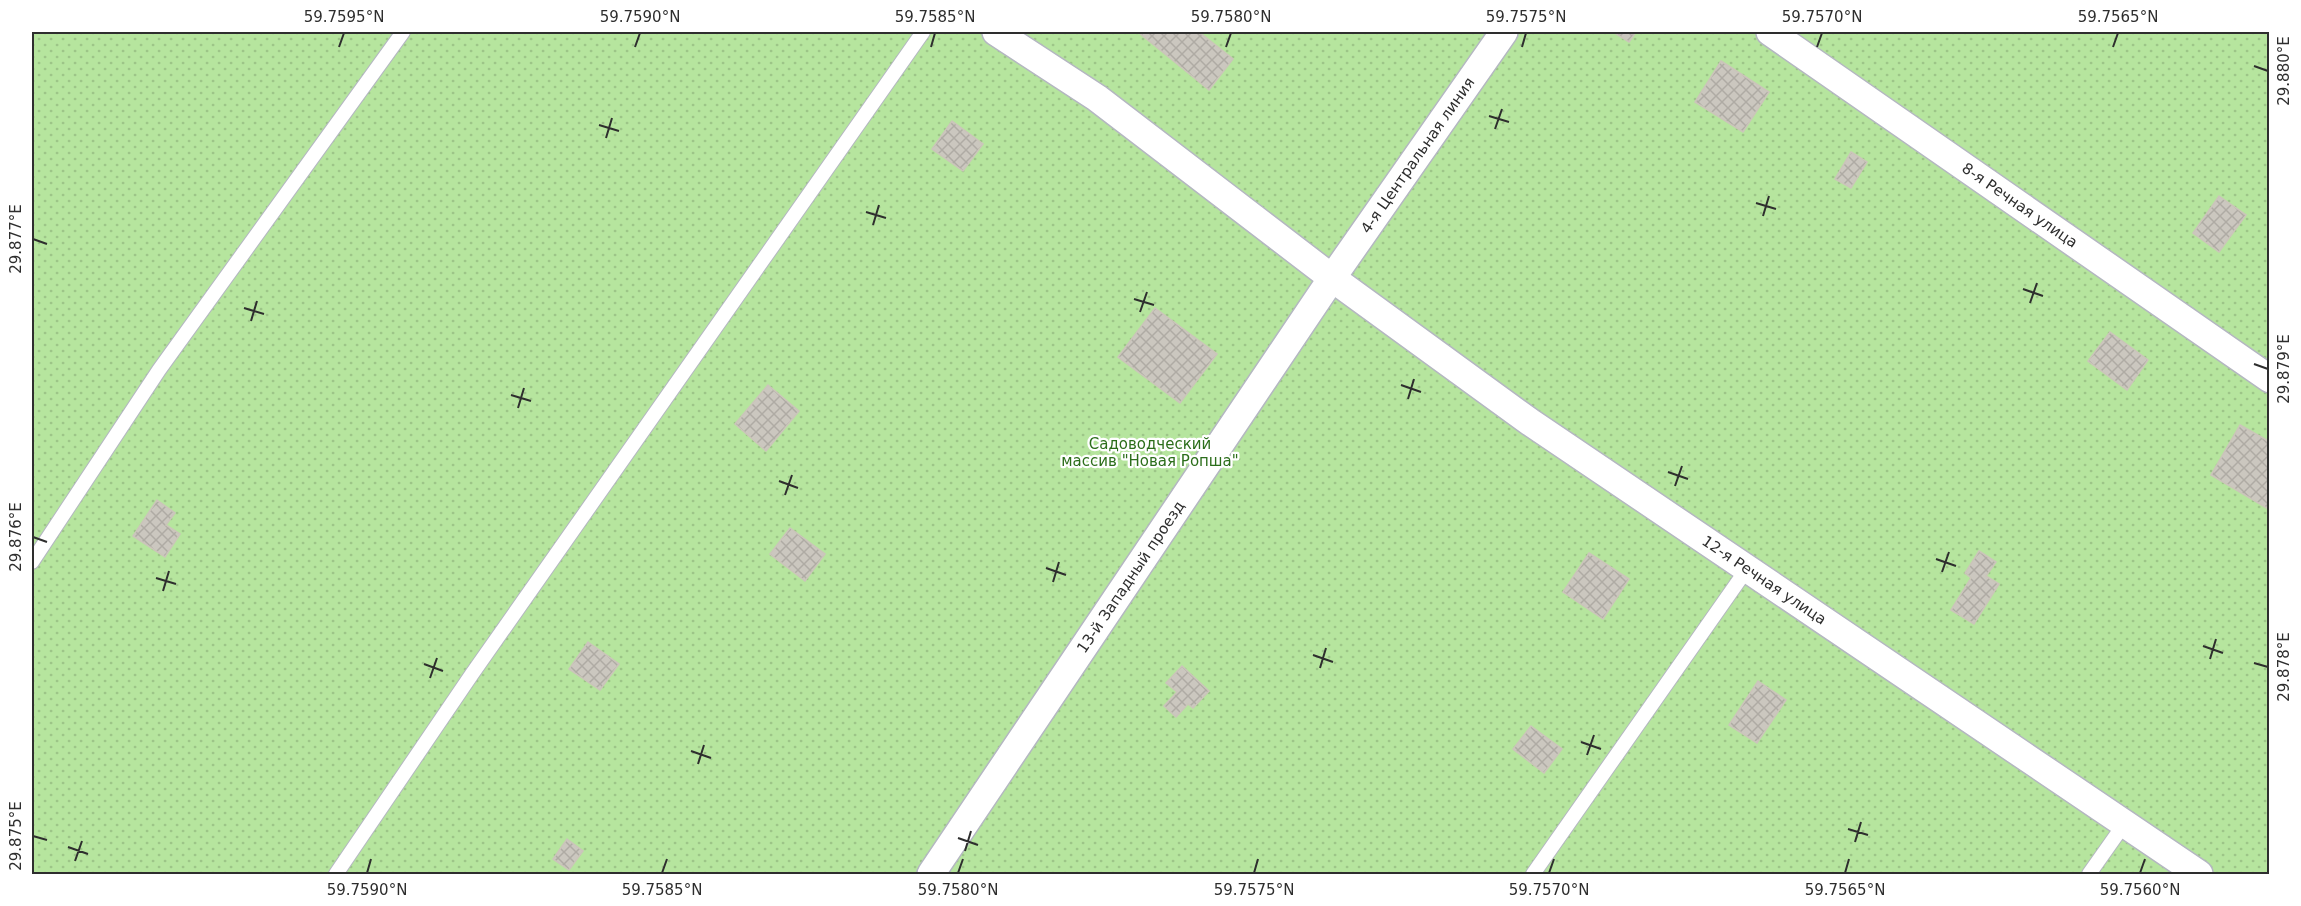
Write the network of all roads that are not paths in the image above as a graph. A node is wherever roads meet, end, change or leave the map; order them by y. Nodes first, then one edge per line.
1 (403, 32) edge
2 (924, 32) edge
3 (996, 32) edge
4 (1504, 32) edge
5 (1770, 32) edge
6 (1332, 278) junction
7 (2270, 379) edge
8 (32, 562) edge
9 (1747, 569) junction
10 (2125, 823) junction
11 (336, 874) edge
12 (931, 874) edge
13 (1533, 874) edge
14 (2089, 874) edge
15 (2199, 874) edge

1 - 8 lane
2 - 11 lane
3 - 6 street, 12-я Речная улица
4 - 6 street, 4-я Центральная линия
5 - 7 street, 8-я Речная улица
6 - 9 street, 12-я Речная улица
6 - 12 street, 13-й Западный проезд
9 - 10 street, 12-я Речная улица
9 - 13 lane
10 - 14 lane
10 - 15 street, 12-я Речная улица

